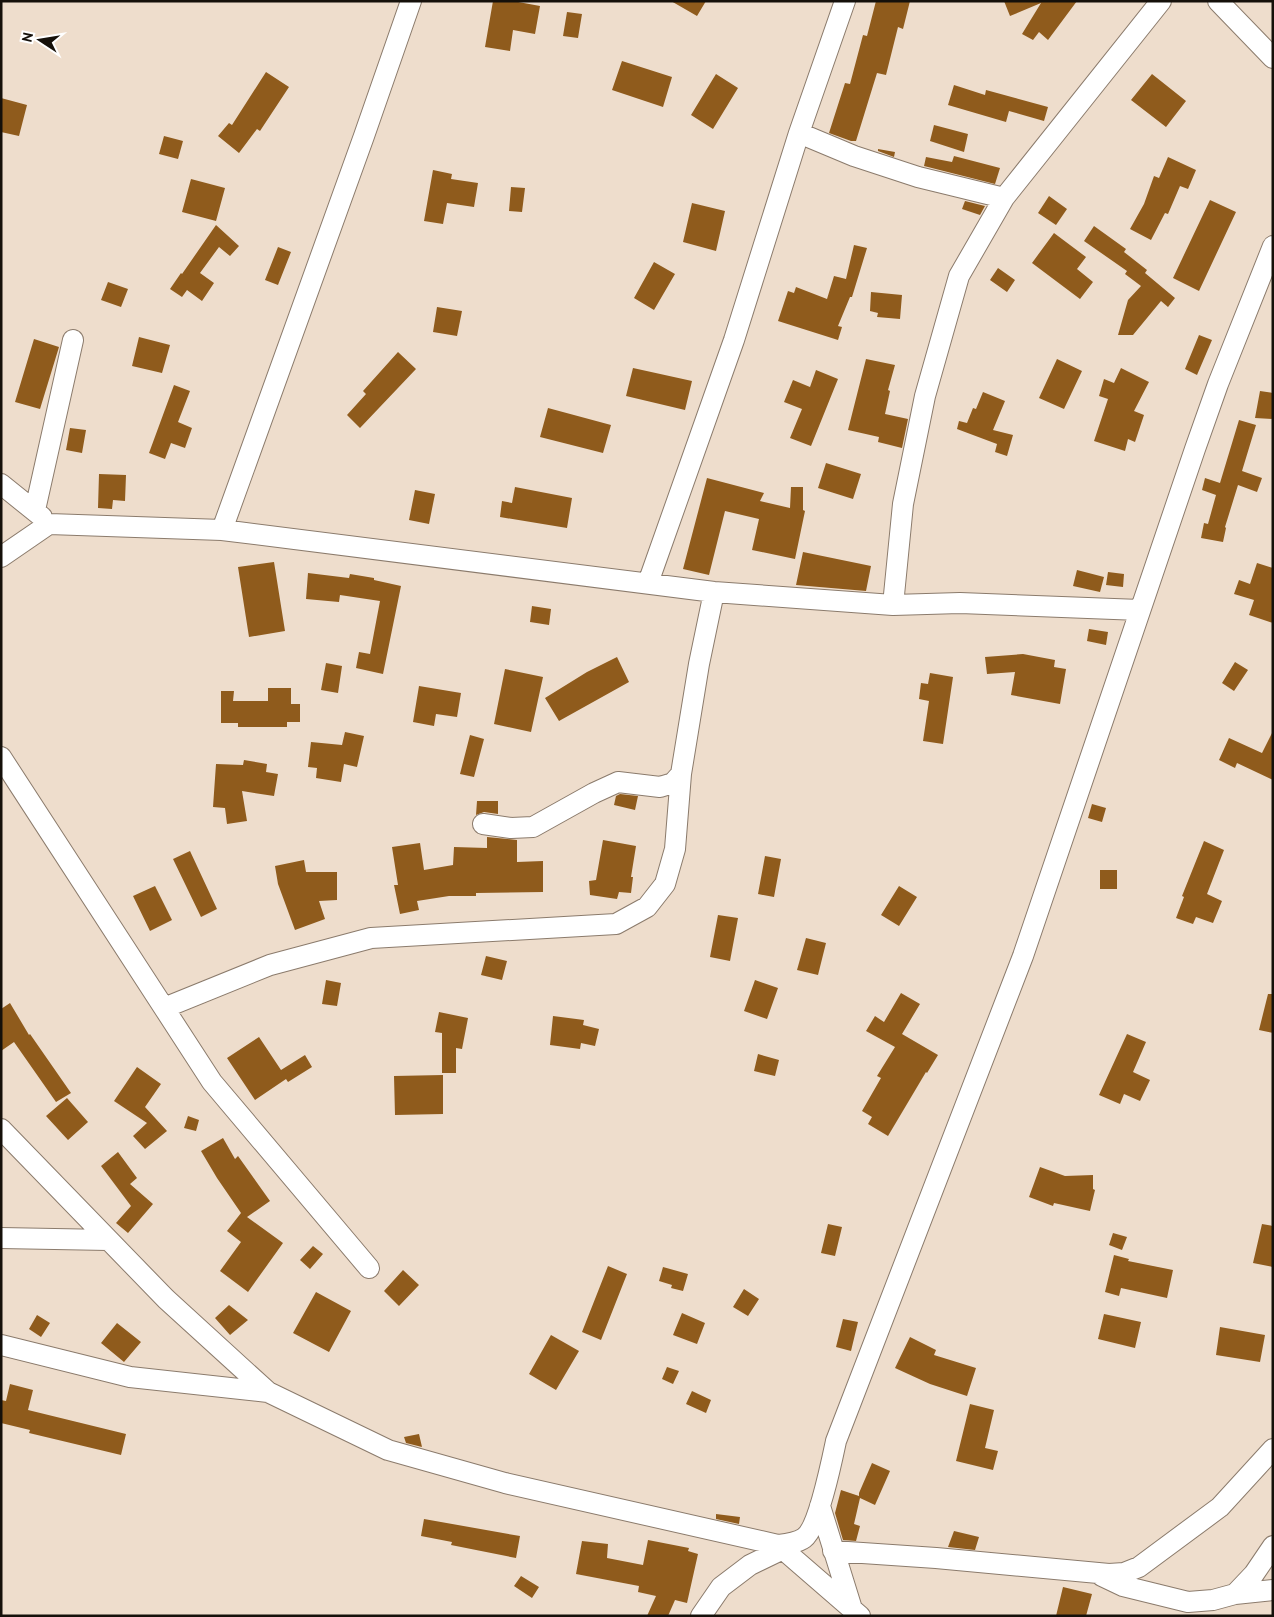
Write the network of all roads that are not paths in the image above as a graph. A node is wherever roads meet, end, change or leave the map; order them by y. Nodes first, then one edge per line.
1 (411, 1) edge
2 (845, 1) edge
3 (1161, 1) edge
4 (1218, 1) edge
5 (1273, 58) edge
6 (799, 133) junction
7 (1004, 198) junction
8 (1273, 246) edge
9 (73, 340) dead end
10 (1, 484) edge
11 (35, 510) junction
12 (49, 524) junction
13 (222, 530) junction
14 (1, 557) edge
15 (648, 583) junction
16 (714, 592) junction
17 (892, 605) junction
18 (1140, 610) junction
19 (1, 757) edge
20 (681, 774) junction
21 (483, 824) dead end
22 (164, 1008) junction
23 (1, 1129) edge
24 (1, 1238) edge
25 (108, 1240) junction
26 (368, 1268) dead end
27 (1, 1345) edge
28 (268, 1392) junction
29 (1268, 1457) edge
30 (820, 1506) junction
31 (1273, 1546) edge
32 (780, 1547) junction
33 (833, 1551) junction
34 (1093, 1572) junction
35 (1273, 1590) edge
36 (1235, 1594) junction
37 (856, 1612) edge
38 (701, 1616) edge

1 - 13 street
2 - 6 street
3 - 7 street
4 - 5 street
6 - 7 street
6 - 15 street
7 - 17 street
8 - 18 street
9 - 11 street
10 - 11 street
11 - 12 street
12 - 13 street
12 - 14 street
13 - 15 street
15 - 16 street
16 - 17 street
16 - 20 street
17 - 18 street
18 - 30 street
19 - 22 street
20 - 21 street
20 - 22 street
22 - 26 street
23 - 25 street
24 - 25 street
25 - 28 street
27 - 28 street
28 - 32 street
29 - 34 street
30 - 32 street
30 - 33 street
31 - 36 street
32 - 37 street
32 - 38 street
33 - 34 street
33 - 37 street
34 - 36 street
35 - 36 street

